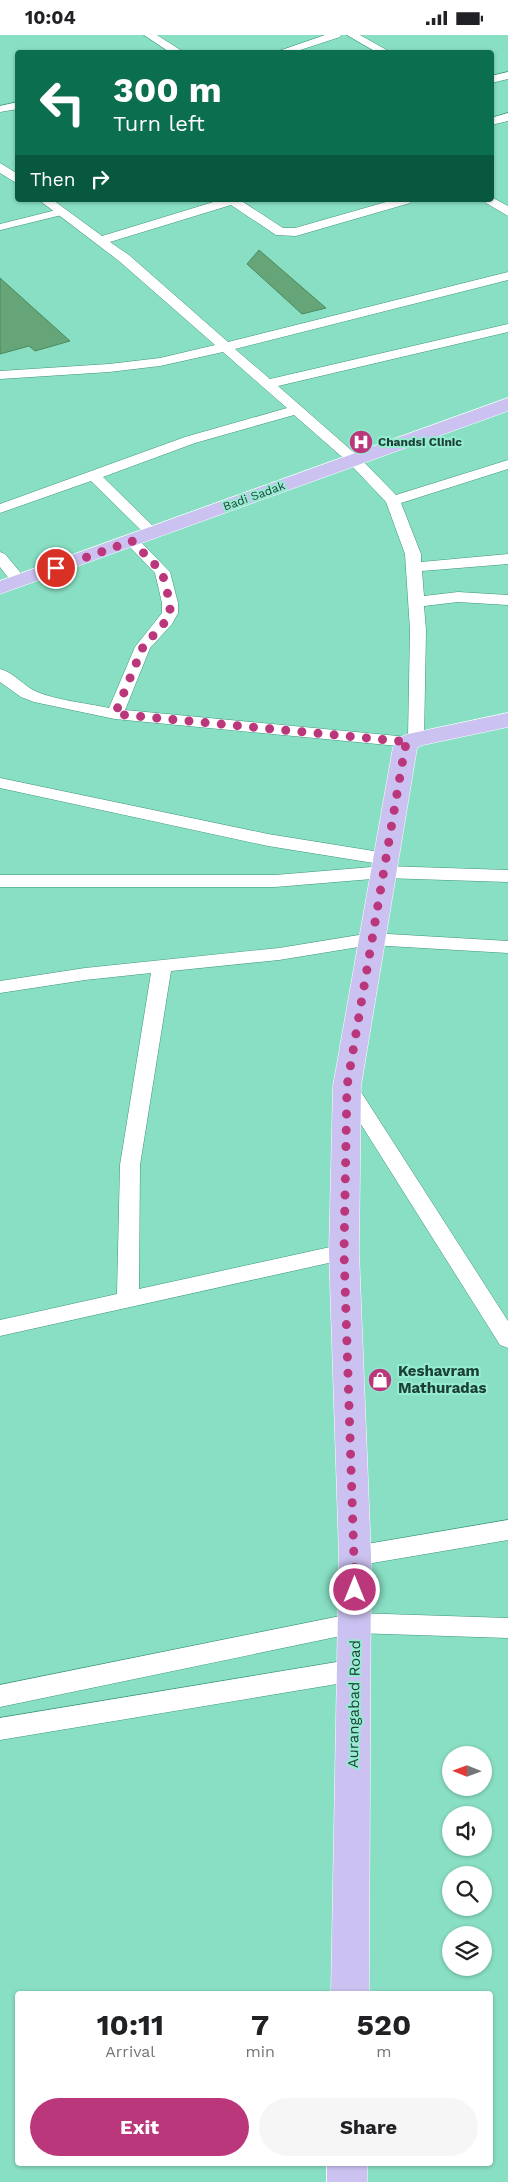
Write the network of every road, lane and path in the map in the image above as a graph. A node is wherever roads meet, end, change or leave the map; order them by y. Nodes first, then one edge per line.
1 (149, 35) edge
2 (336, 35) edge
3 (352, 35) edge
4 (175, 50) edge
5 (287, 50) edge
6 (382, 50) edge
7 (508, 75) edge
8 (494, 79) edge
9 (15, 106) edge
10 (0, 109) edge
11 (508, 117) edge
12 (494, 121) edge
13 (0, 167) edge
14 (15, 178) edge
15 (48, 202) edge
16 (227, 202) edge
17 (236, 202) edge
18 (399, 202) edge
19 (493, 202) edge
20 (61, 212) junction
21 (508, 212) edge
22 (0, 227) edge
23 (100, 241) junction
24 (508, 276) edge
25 (508, 328) edge
26 (225, 347) junction
27 (0, 375) edge
28 (267, 384) junction
29 (508, 404) edge
30 (297, 410) junction
31 (354, 460) junction
32 (508, 464) edge
33 (93, 475) junction
34 (393, 501) junction
35 (0, 509) edge
36 (152, 533) junction
37 (132, 541) junction
38 (0, 557) edge
39 (508, 559) edge
40 (414, 567) junction
41 (9, 585) edge
42 (508, 600) edge
43 (416, 602) junction
44 (0, 674) edge
45 (115, 714) junction
46 (508, 720) edge
47 (413, 741) junction
48 (0, 783) edge
49 (385, 865) junction
50 (508, 876) edge
51 (0, 881) edge
52 (371, 939) junction
53 (508, 947) edge
54 (162, 966) junction
55 (0, 987) edge
56 (347, 1086) junction
57 (344, 1252) junction
58 (128, 1299) junction
59 (0, 1328) edge
60 (508, 1339) edge
61 (508, 1530) edge
62 (355, 1557) junction
63 (355, 1623) junction
64 (508, 1627) edge
65 (355, 1670) junction
66 (0, 1696) edge
67 (0, 1729) edge
68 (350, 1991) edge
69 (347, 2166) edge
70 (347, 2182) edge

1 - 4 street
2 - 5 street
3 - 6 street
7 - 8 street
9 - 10 street
11 - 12 street
13 - 14 street
15 - 20 street
16 - 23 street
17 - 18 street
19 - 21 street
20 - 22 lane
20 - 23 street
23 - 26 street
24 - 26 street
25 - 28 street
26 - 27 street
26 - 28 street
28 - 30 street
29 - 31 main road, Badi Sadak
30 - 31 street
30 - 33 street
31 - 34 street
31 - 36 main road, Badi Sadak
32 - 34 street
33 - 35 street
33 - 36 street
34 - 40 street
36 - 37 main road, Badi Sadak
37 - 41 main road, Badi Sadak
37 - 45 street
38 - 41 street
39 - 40 street
40 - 43 street
42 - 43 street
43 - 47 street
44 - 45 street
45 - 47 street
46 - 47 main road
47 - 49 main road, Aurangabad Road
48 - 49 street
49 - 50 street
49 - 51 street
49 - 52 main road, Aurangabad Road
52 - 53 street
52 - 54 street
52 - 56 main road, Aurangabad Road
54 - 55 street
54 - 58 street
56 - 57 main road, Aurangabad Road
56 - 60 street
57 - 58 street
57 - 62 main road, Aurangabad Road
58 - 59 street
61 - 62 street
62 - 63 main road, Aurangabad Road
63 - 64 street
63 - 65 main road, Aurangabad Road
63 - 66 street
65 - 67 street
65 - 68 main road, Aurangabad Road
69 - 70 main road

